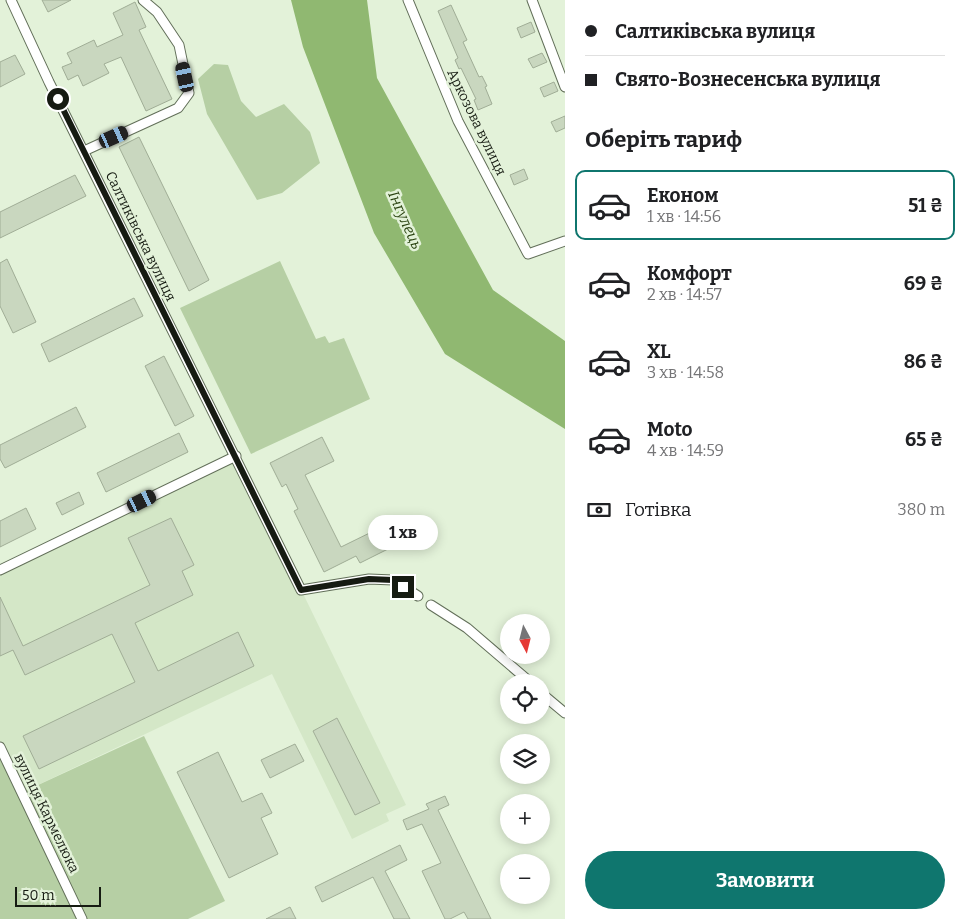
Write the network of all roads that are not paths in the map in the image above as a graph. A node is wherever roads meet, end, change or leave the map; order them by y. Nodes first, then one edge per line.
1 (11, 0) edge
2 (143, 0) edge
3 (408, 0) edge
4 (532, 0) edge
5 (565, 87) edge
6 (84, 151) junction
7 (565, 240) edge
8 (236, 456) junction
9 (0, 570) edge
10 (418, 596) dead end
11 (431, 604) dead end
12 (521, 674) edge
13 (550, 700) edge
14 (565, 713) edge
15 (0, 746) edge
16 (82, 919) edge

1 - 6 street, Салтиківська вулиця
2 - 6 street
3 - 7 street, Аркозова вулиця
4 - 5 street
6 - 8 street, Салтиківська вулиця
8 - 9 street
8 - 10 street, Салтиківська вулиця
11 - 12 street
13 - 14 street
15 - 16 street, вулиця Кармелюка

